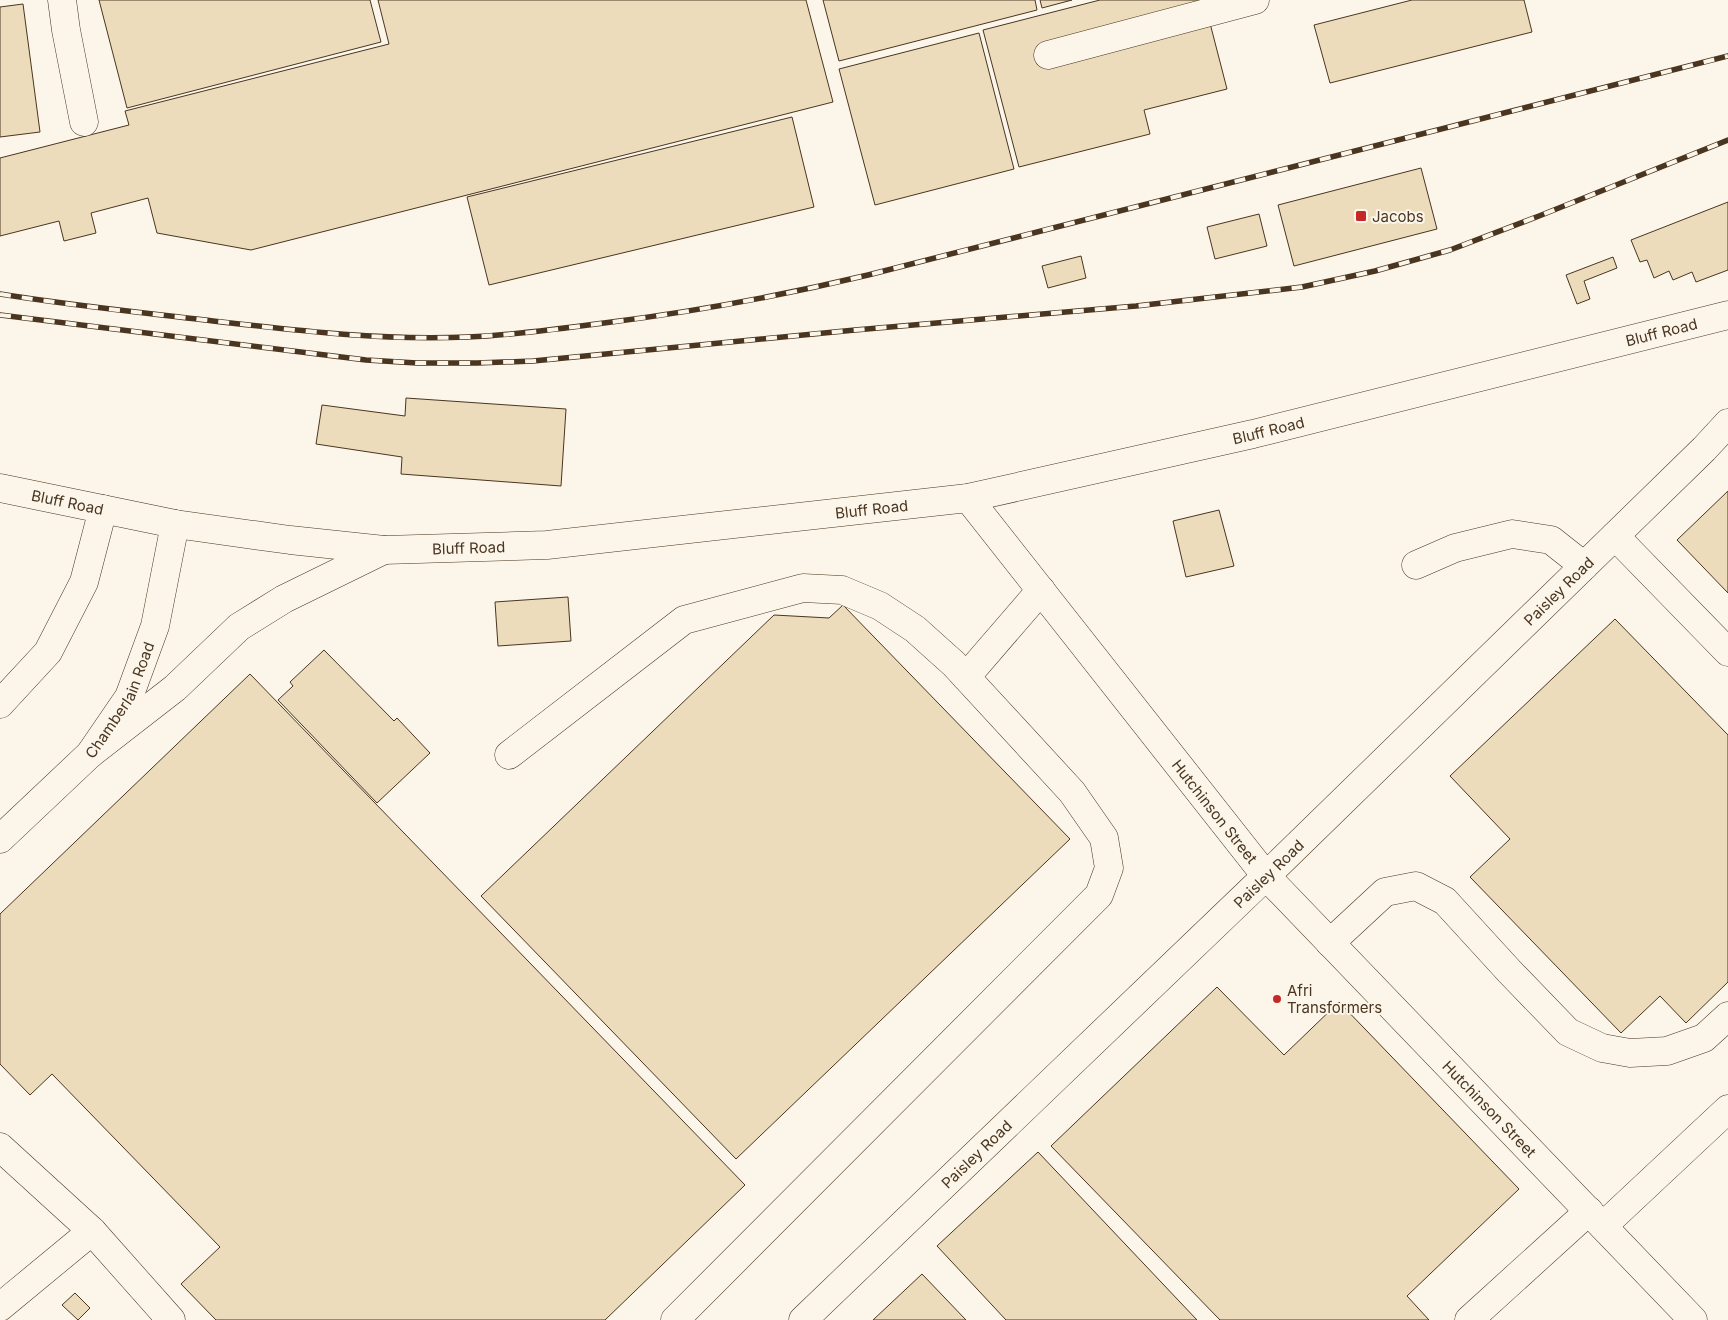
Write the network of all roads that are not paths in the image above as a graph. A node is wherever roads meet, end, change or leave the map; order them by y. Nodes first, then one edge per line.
1 (62, 0) edge
2 (1255, 0) edge
3 (1048, 55) dead end
4 (84, 122) dead end
5 (1728, 315) edge
6 (1728, 423) edge
7 (0, 488) edge
8 (968, 498) junction
9 (103, 509) junction
10 (175, 524) junction
11 (1616, 536) junction
12 (384, 550) junction
13 (1416, 565) dead end
14 (1584, 566) junction
15 (1041, 590) junction
16 (1728, 652) edge
17 (966, 677) junction
18 (0, 704) edge
19 (90, 754) junction
20 (509, 755) dead end
21 (0, 839) edge
22 (1266, 876) junction
23 (1330, 943) junction
24 (1728, 1016) edge
25 (1728, 1109) edge
26 (0, 1147) edge
27 (1596, 1219) junction
28 (92, 1231) junction
29 (0, 1308) edge
30 (171, 1320) edge
31 (675, 1320) edge
32 (803, 1320) edge
33 (1469, 1320) edge
34 (1693, 1320) edge

1 - 4 street
2 - 3 street
5 - 8 street, Bluff Road
6 - 11 street, Paisley Road
7 - 9 street, Bluff Road
8 - 12 street, Bluff Road
8 - 15 street, Hutchinson Street
9 - 10 street, Bluff Road
9 - 18 street
10 - 12 street, Bluff Road
10 - 19 street, Chamberlain Road
11 - 14 street, Paisley Road
11 - 16 street
12 - 19 street
13 - 14 street
14 - 22 street, Paisley Road
15 - 17 street
15 - 22 street, Hutchinson Street
17 - 20 street
17 - 31 street
19 - 21 street, Chamberlain Road
22 - 23 street, Hutchinson Street
22 - 32 street, Paisley Road
23 - 24 street
23 - 27 street, Hutchinson Street
25 - 27 street
26 - 28 street
27 - 33 street
27 - 34 street, Hutchinson Street
28 - 29 street
28 - 30 street

